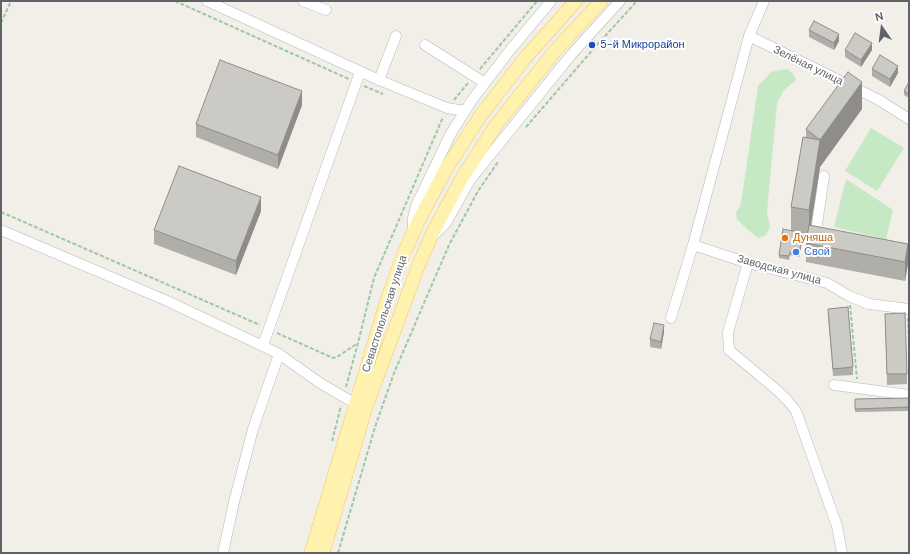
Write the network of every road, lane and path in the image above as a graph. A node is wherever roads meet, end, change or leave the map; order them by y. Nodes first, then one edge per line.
1 (11, 1) edge
2 (175, 1) edge
3 (207, 1) edge
4 (303, 1) edge
5 (551, 1) edge
6 (576, 1) edge
7 (601, 1) edge
8 (620, 1) edge
9 (637, 1) edge
10 (764, 1) edge
11 (326, 10) dead end
12 (1, 23) edge
13 (396, 36) dead end
14 (749, 36) junction
15 (425, 45) dead end
16 (360, 72) junction
17 (379, 80) junction
18 (485, 82) junction
19 (357, 83) junction
20 (382, 94) dead end
21 (465, 111) junction
22 (909, 119) edge
23 (526, 128) dead end
24 (499, 161) dead end
25 (824, 176) dead end
26 (1, 212) edge
27 (1, 230) edge
28 (413, 232) junction
29 (431, 238) junction
30 (830, 241) edge
31 (692, 246) junction
32 (748, 263) junction
33 (849, 296) junction
34 (908, 309) edge
35 (672, 318) dead end
36 (268, 329) junction
37 (358, 343) dead end
38 (909, 343) edge
39 (262, 346) junction
40 (279, 354) junction
41 (834, 385) dead end
42 (858, 388) junction
43 (909, 394) edge
44 (356, 404) junction
45 (223, 553) edge
46 (311, 553) edge
47 (323, 553) edge
48 (338, 553) edge
49 (842, 553) edge

1 - 12 path
2 - 19 path
3 - 16 street
4 - 11 street
5 - 18 street
6 - 28 main road, Севастопольская улица
7 - 29 main road, Севастопольская улица
8 - 29 street
9 - 23 path
10 - 14 street
13 - 17 street
14 - 22 street, Зелёная улица
14 - 31 street
15 - 18 street
16 - 17 street
16 - 19 street
17 - 21 street
18 - 21 street
19 - 20 path
19 - 36 street
21 - 28 street
24 - 48 path
25 - 30 street
26 - 36 path
27 - 39 street
28 - 44 main road, Севастопольская улица
29 - 47 main road, Севастопольская улица
31 - 32 street, Заводская улица
31 - 35 street
32 - 33 street, Заводская улица
32 - 49 street
33 - 34 street, Заводская улица
33 - 42 path
34 - 38 path
36 - 37 path
36 - 39 street
39 - 40 street
40 - 44 street
40 - 45 street
41 - 42 street
42 - 43 street
44 - 46 main road, Севастопольская улица

